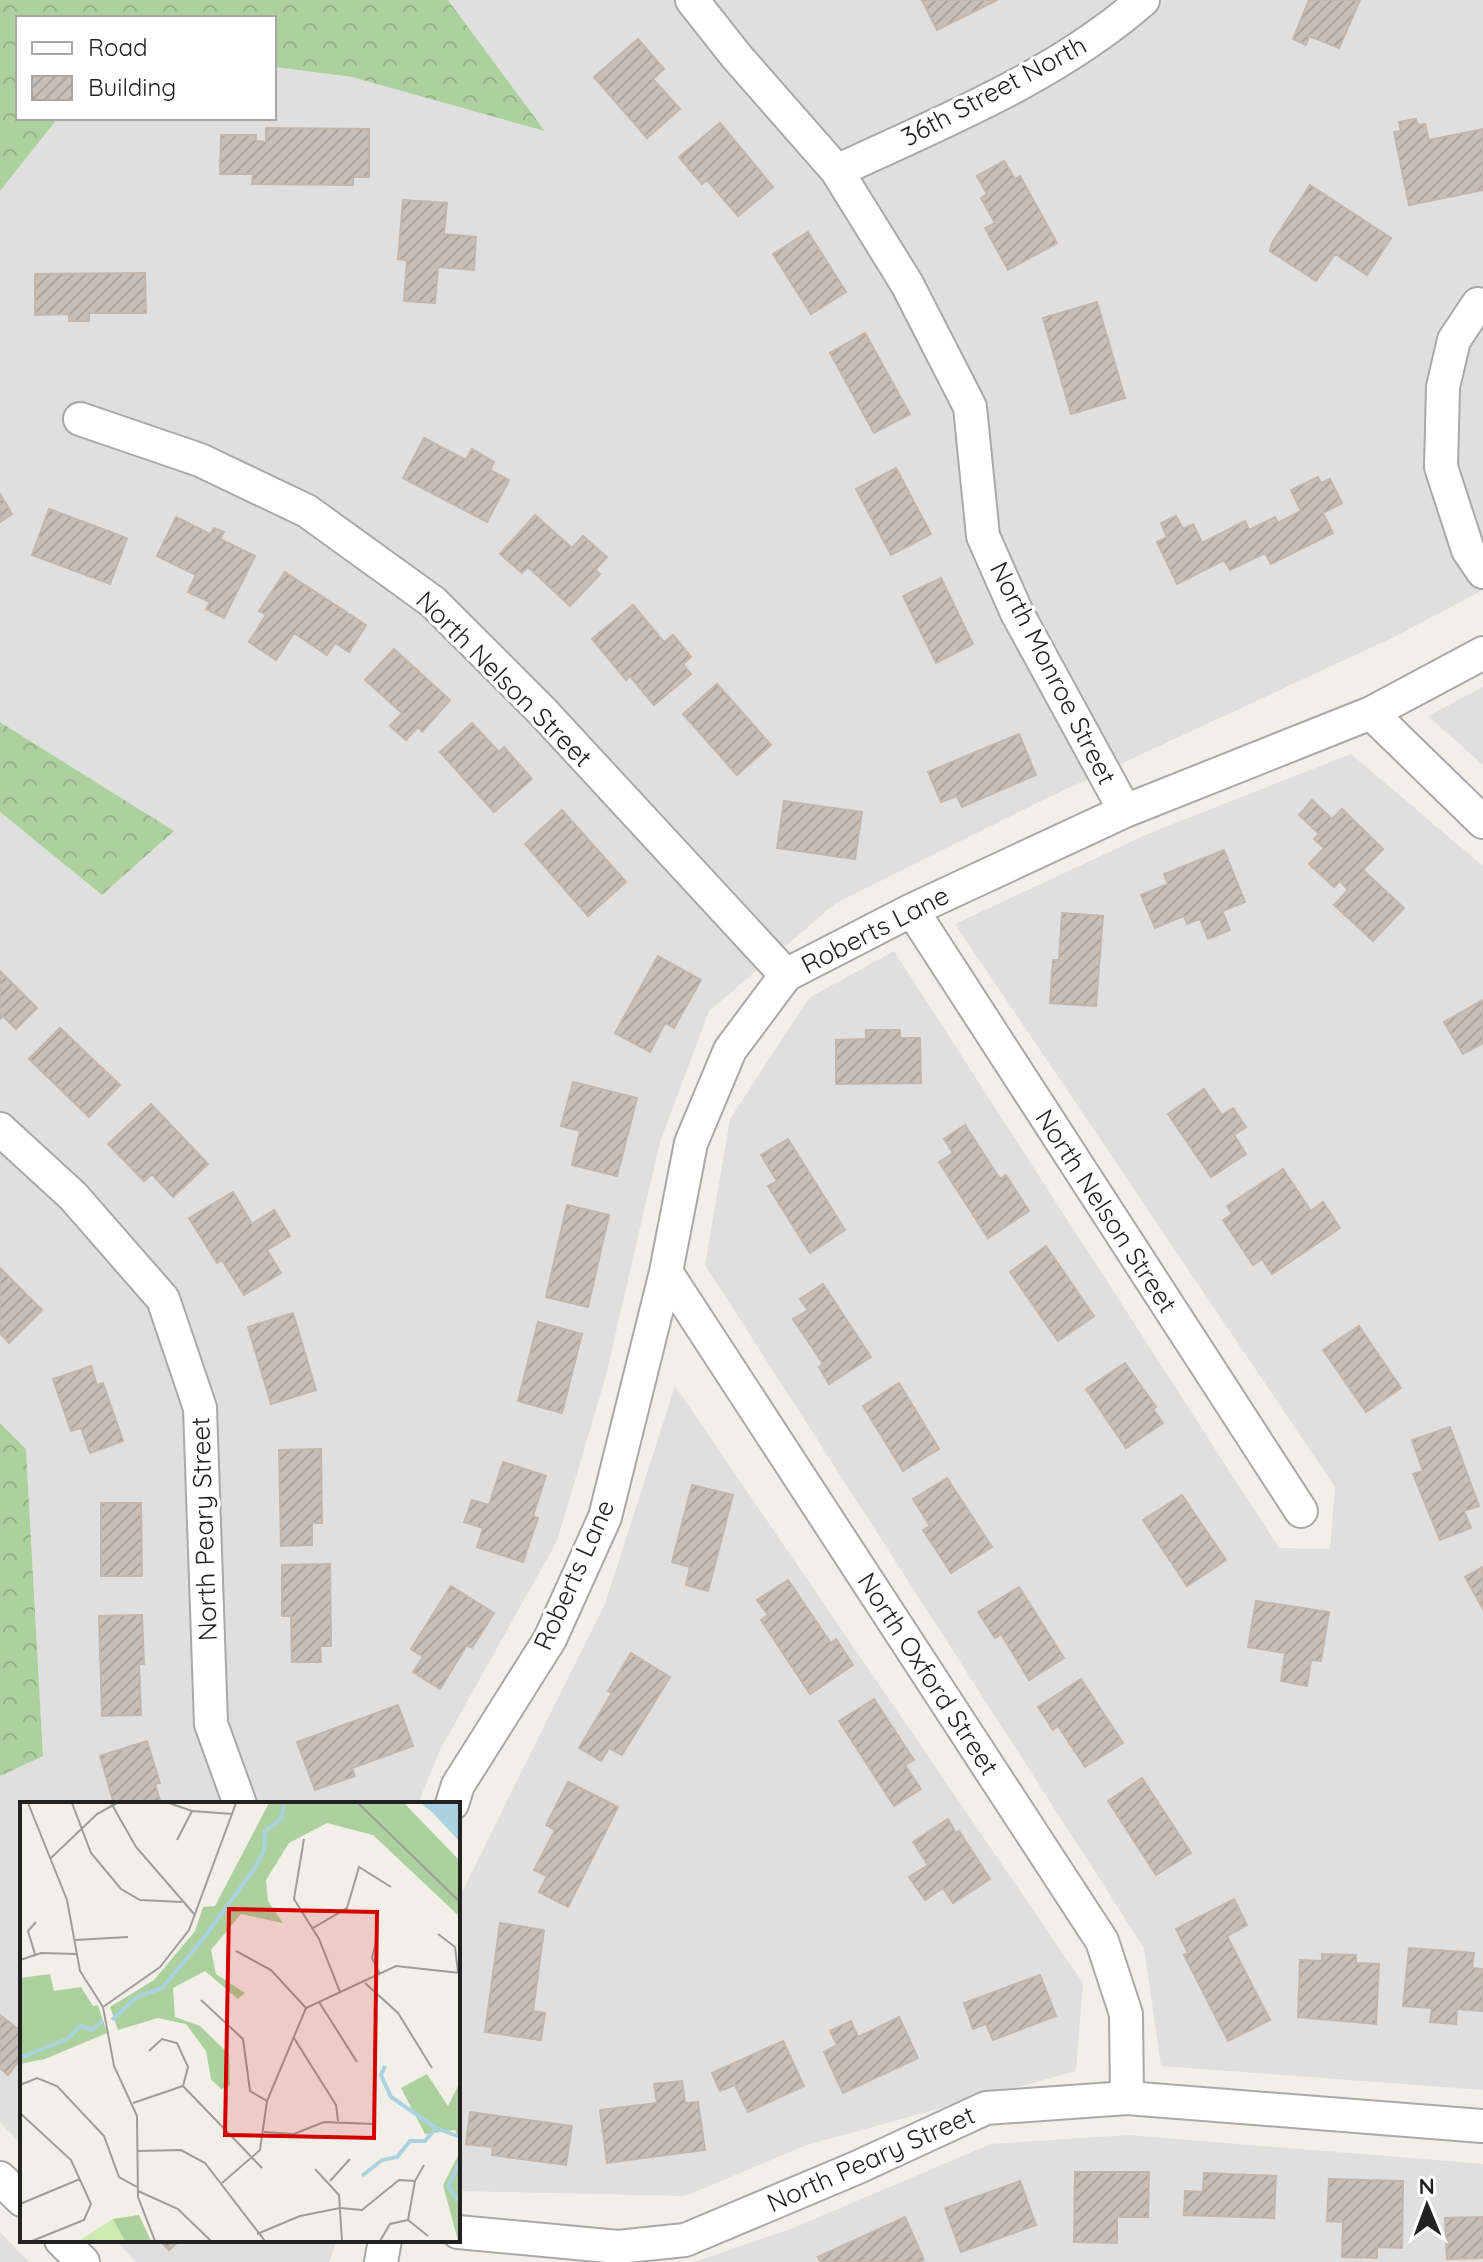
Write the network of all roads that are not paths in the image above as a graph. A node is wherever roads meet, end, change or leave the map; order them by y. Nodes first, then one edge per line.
1 (692, 0) edge
2 (1143, 0) edge
3 (837, 171) junction
4 (1478, 304) dead end
5 (80, 419) dead end
6 (1483, 572) edge
7 (1483, 653) edge
8 (1371, 713) junction
9 (1125, 811) junction
10 (1483, 822) edge
11 (912, 910) junction
12 (786, 975) junction
13 (0, 1129) edge
14 (666, 1272) junction
15 (1301, 1511) dead end
16 (239, 1802) edge
17 (453, 1802) edge
18 (1127, 2098) junction
19 (1482, 2126) edge
20 (0, 2178) edge
21 (20, 2198) edge
22 (460, 2232) edge
23 (63, 2242) edge
24 (385, 2242) edge
25 (83, 2262) edge
26 (381, 2262) edge

1 - 3 street, North Monroe Street
2 - 3 street, 36th Street North
3 - 9 street, North Monroe Street
4 - 6 street
5 - 12 street, North Nelson Street
7 - 8 street, Roberts Lane
8 - 9 street, Roberts Lane
8 - 10 street
9 - 11 street, Roberts Lane
11 - 12 street, Roberts Lane
11 - 15 street, North Nelson Street
12 - 14 street, Roberts Lane
13 - 16 street, North Peary Street
14 - 17 street, Roberts Lane
14 - 18 street, North Oxford Street
18 - 19 street, North Peary Street
18 - 22 street, North Peary Street
20 - 21 street
23 - 25 street
24 - 26 street

